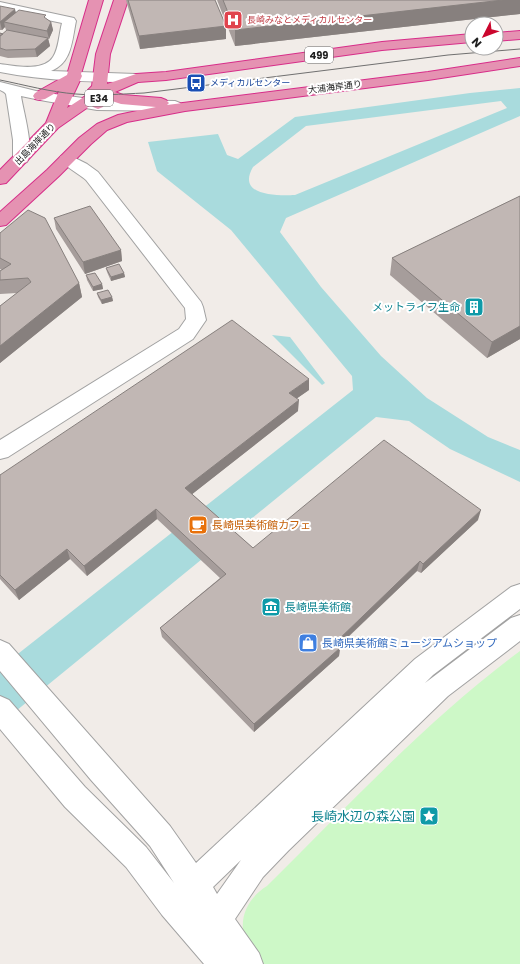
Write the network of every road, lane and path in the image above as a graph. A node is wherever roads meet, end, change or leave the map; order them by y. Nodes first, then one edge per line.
1 (96, 0) edge
2 (121, 0) edge
3 (0, 6) edge
4 (520, 35) edge
5 (504, 36) edge
6 (464, 39) edge
7 (103, 54) junction
8 (520, 62) edge
9 (0, 68) edge
10 (19, 72) junction
11 (73, 78) junction
12 (136, 78) junction
13 (6, 94) edge
14 (95, 95) junction
15 (40, 96) junction
16 (62, 100) junction
17 (185, 106) junction
18 (53, 125) junction
19 (85, 140) junction
20 (21, 159) junction
21 (67, 159) junction
22 (0, 180) edge
23 (0, 221) edge
24 (0, 451) edge
25 (520, 596) edge
26 (520, 626) edge
27 (2, 653) edge
28 (0, 709) edge
29 (194, 885) junction
30 (172, 905) junction
31 (208, 928) junction
32 (224, 964) edge
33 (248, 964) edge

1 - 11 highway
2 - 7 highway, E34
3 - 10 street
4 - 5 highway
6 - 12 highway, 499
7 - 11 highway, E34
7 - 12 highway
7 - 14 highway, E34
8 - 17 highway, 大浦海岸通り
9 - 10 street
10 - 11 street
11 - 14 highway
11 - 15 highway
11 - 16 highway
12 - 14 highway, 出島海岸通り / 499
13 - 15 street
13 - 20 street
14 - 16 street
14 - 17 street
14 - 18 highway, 出島海岸通り / 499
14 - 19 highway, E34
15 - 16 street
16 - 18 highway
17 - 19 highway, 大浦海岸通り
18 - 20 highway, 出島海岸通り / 499
19 - 21 highway
20 - 22 highway, 出島海岸通り / 499
21 - 23 highway
21 - 24 street
25 - 29 street
26 - 31 street
27 - 29 street
28 - 30 street
29 - 30 street
29 - 31 street
30 - 31 street
31 - 32 street
31 - 33 street

